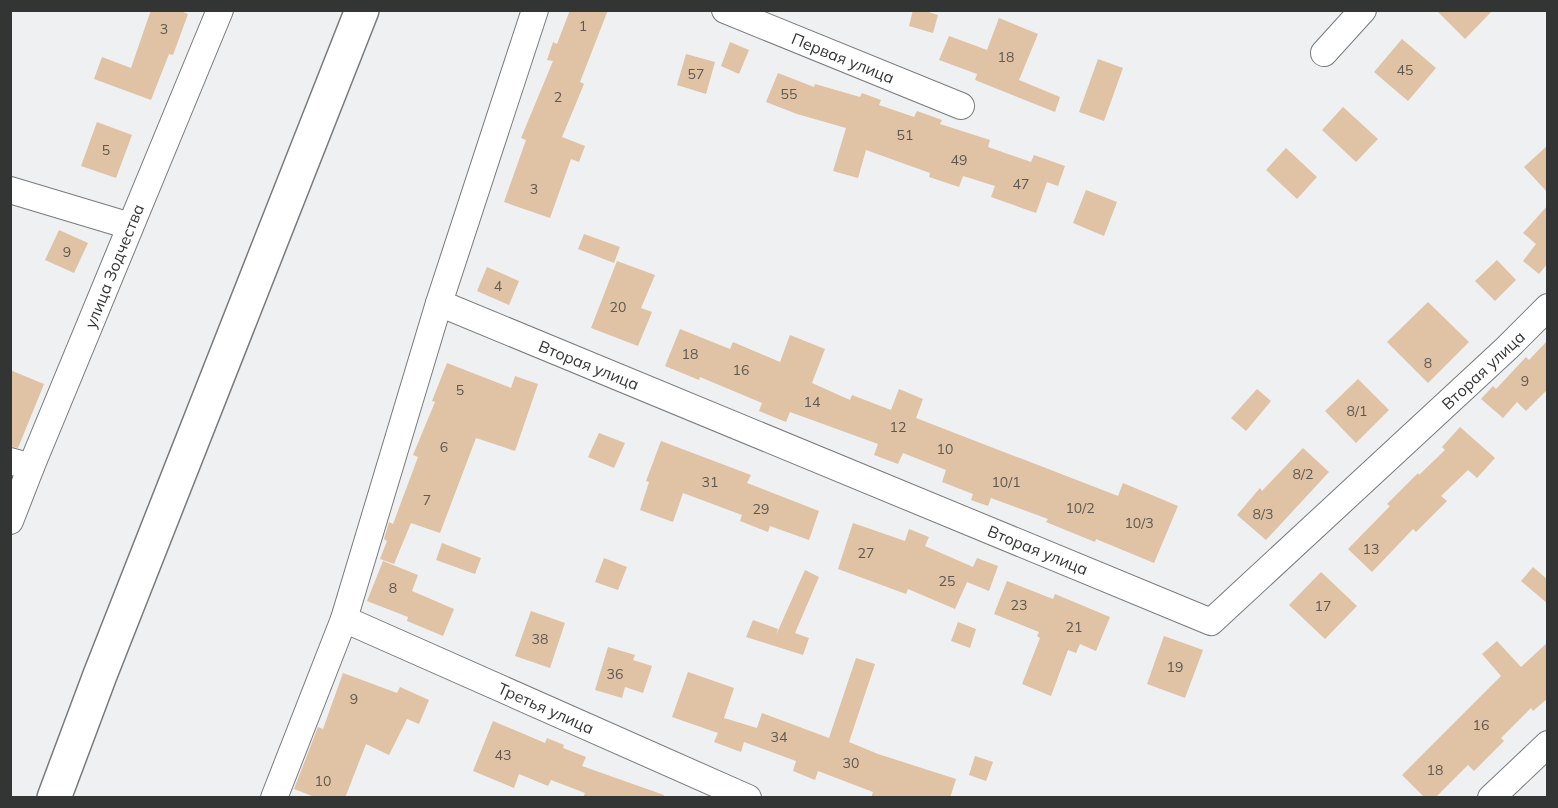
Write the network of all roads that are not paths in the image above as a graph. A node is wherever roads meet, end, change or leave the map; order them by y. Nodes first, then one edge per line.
1 (220, 10) edge
2 (362, 10) edge
3 (535, 10) edge
4 (725, 10) edge
5 (1363, 10) edge
6 (1324, 53) dead end
7 (961, 106) dead end
8 (10, 190) edge
9 (130, 226) junction
10 (439, 303) junction
11 (1548, 308) edge
12 (21, 464) edge
13 (10, 522) edge
14 (344, 619) junction
15 (1548, 744) edge
16 (54, 798) edge
17 (274, 798) edge
18 (748, 798) edge
19 (1491, 798) edge

1 - 9 street, улица Зодчества
2 - 16 main road
3 - 10 street
4 - 7 street, Первая улица
5 - 6 street
8 - 9 street
9 - 12 street, улица Зодчества
10 - 11 street, Вторая улица
10 - 14 street
12 - 13 street, улица Зодчества
14 - 17 street
14 - 18 street, Третья улица
15 - 19 street

